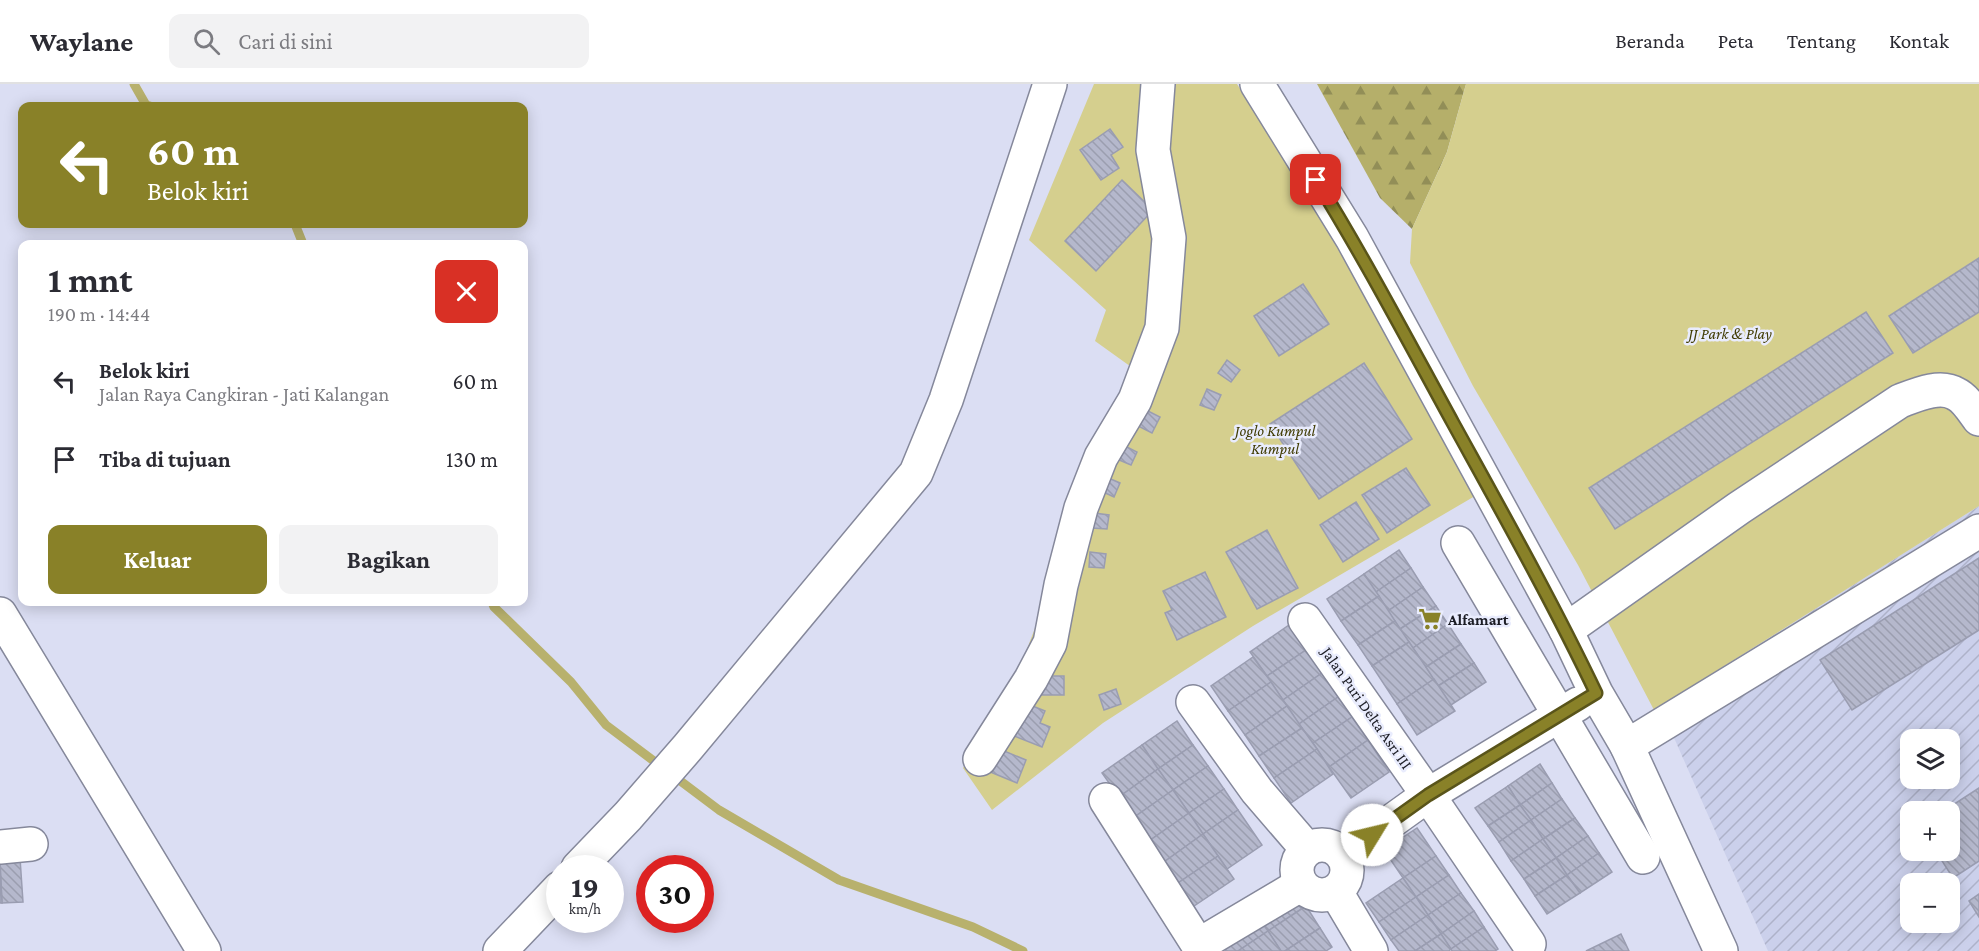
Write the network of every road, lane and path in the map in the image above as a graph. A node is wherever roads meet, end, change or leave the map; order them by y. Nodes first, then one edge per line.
1 (1050, 84) edge
2 (1158, 84) edge
3 (1257, 84) edge
4 (1979, 419) edge
5 (1979, 531) edge
6 (1458, 543) dead end
7 (0, 614) edge
8 (1305, 620) dead end
9 (1566, 630) junction
10 (1596, 693) junction
11 (1193, 702) dead end
12 (1561, 715) junction
13 (1627, 746) junction
14 (980, 759) dead end
15 (1428, 795) junction
16 (1106, 800) dead end
17 (1307, 849) junction
18 (590, 855) edge
19 (1343, 856) junction
20 (1642, 857) dead end
21 (1300, 885) junction
22 (1335, 892) junction
23 (546, 903) edge
24 (1529, 944) dead end
25 (1200, 948) edge
26 (204, 951) edge
27 (500, 951) edge
28 (1371, 951) edge
29 (1721, 951) edge

1 - 18 street
2 - 14 street
3 - 9 street
4 - 9 street
5 - 13 street
6 - 12 street
7 - 26 street
8 - 15 street, Jalan Puri Delta Asri III
9 - 10 street
10 - 12 street
10 - 13 street
11 - 17 street
12 - 15 street
12 - 20 street
13 - 29 street
15 - 19 street
15 - 24 street, Jalan Puri Delta Asri III
16 - 25 street
17 - 19 street
17 - 21 street
19 - 22 street
21 - 22 street
21 - 25 street
22 - 28 street
23 - 27 street

